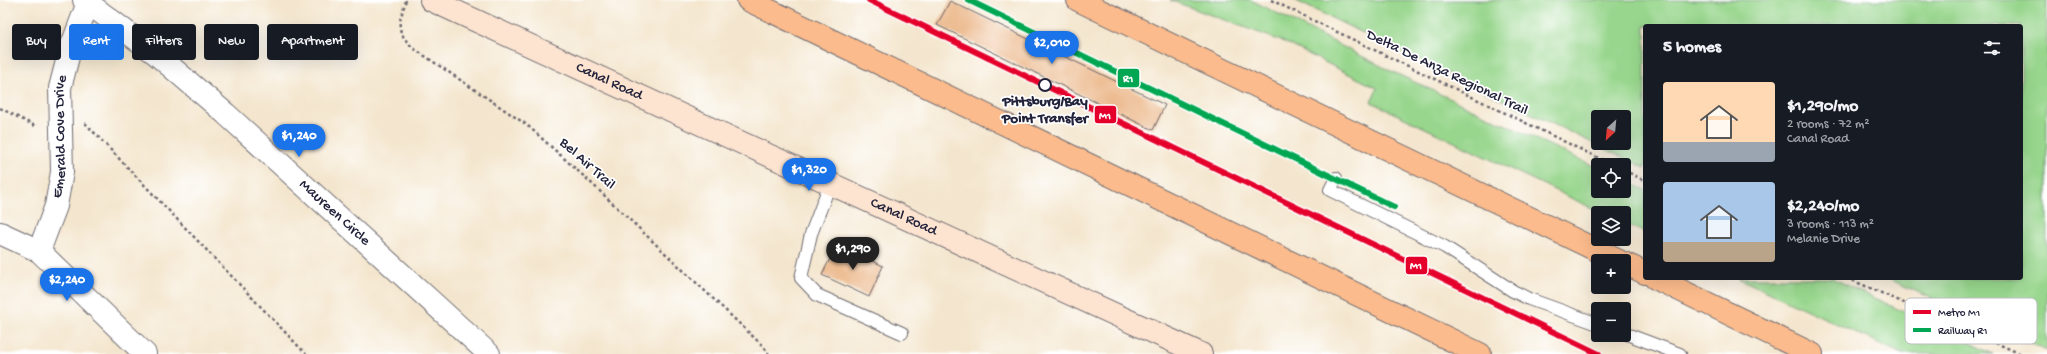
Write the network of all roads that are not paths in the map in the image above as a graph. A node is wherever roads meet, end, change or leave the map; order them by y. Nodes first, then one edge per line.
1 (431, 0) edge
2 (748, 0) edge
3 (1078, 0) edge
4 (87, 1) edge
5 (1336, 178) dead end
6 (830, 184) junction
7 (0, 233) edge
8 (39, 251) junction
9 (1604, 254) edge
10 (1631, 266) edge
11 (1643, 272) edge
12 (1659, 280) edge
13 (1591, 321) edge
14 (902, 333) dead end
15 (1631, 336) edge
16 (145, 354) edge
17 (489, 354) edge
18 (1201, 354) edge
19 (1480, 354) edge
20 (1680, 354) edge
21 (1812, 354) edge

1 - 6 street, Canal Road
2 - 19 highway
3 - 9 highway
4 - 8 street, Emerald Cove Drive
4 - 17 street, Maureen Circle
5 - 13 lane
6 - 14 lane
6 - 18 street, Canal Road
7 - 8 street
8 - 16 street
10 - 11 highway
12 - 21 highway
15 - 20 lane

